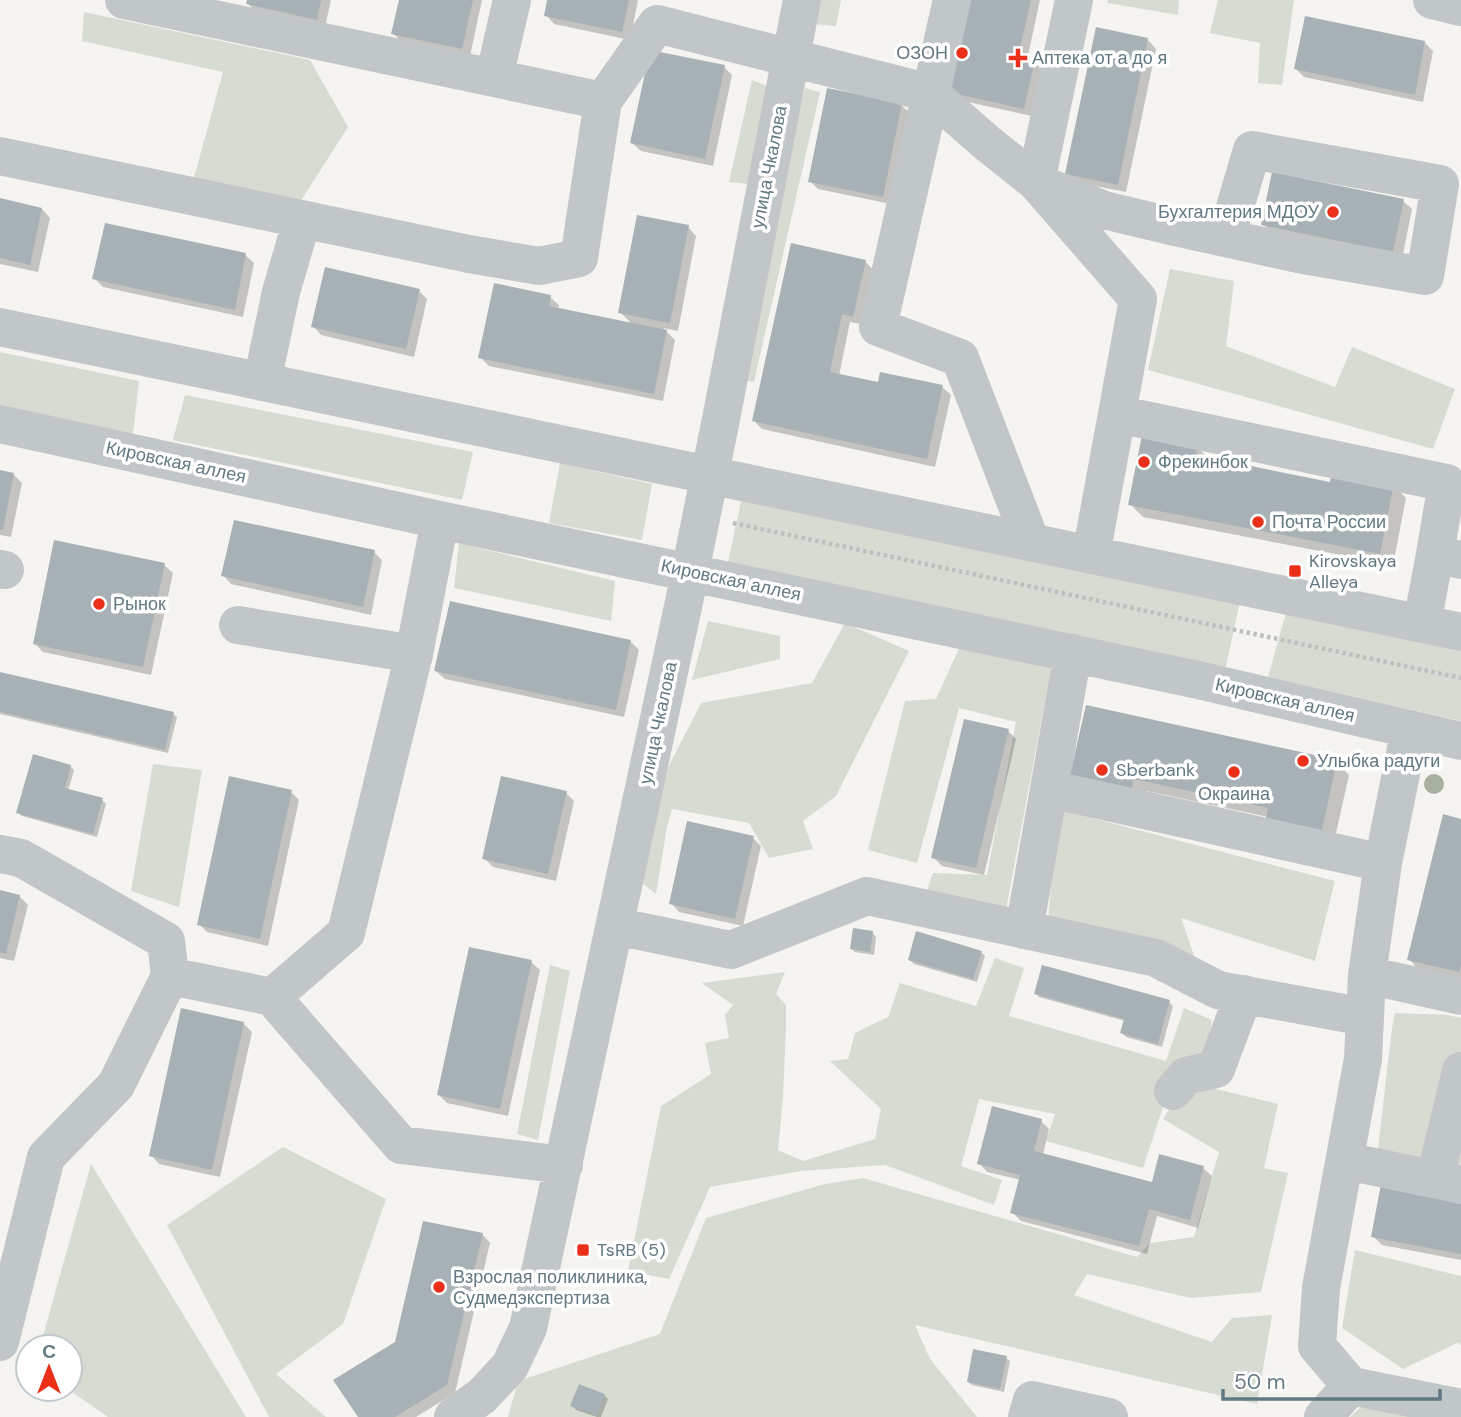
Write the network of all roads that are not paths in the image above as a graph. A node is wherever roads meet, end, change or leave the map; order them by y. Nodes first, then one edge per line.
1 (124, 0) edge
2 (512, 0) edge
3 (802, 0) edge
4 (952, 0) edge
5 (1074, 0) edge
6 (1432, 0) edge
7 (1461, 7) edge
8 (659, 12) edge
9 (790, 58) junction
10 (494, 78) junction
11 (930, 93) junction
12 (603, 101) junction
13 (0, 156) edge
14 (1036, 181) junction
15 (302, 220) junction
16 (1226, 237) junction
17 (0, 327) edge
18 (262, 382) junction
19 (1117, 414) junction
20 (0, 424) edge
21 (727, 479) junction
22 (440, 520) junction
23 (1031, 542) junction
24 (1091, 555) junction
25 (1448, 557) edge
26 (689, 571) junction
27 (1422, 624) junction
28 (238, 625) dead end
29 (1461, 632) edge
30 (1073, 653) junction
31 (414, 654) junction
32 (1410, 729) junction
33 (1461, 741) edge
34 (1049, 789) junction
35 (0, 853) edge
36 (1382, 863) junction
37 (615, 926) junction
38 (1024, 930) junction
39 (1367, 975) junction
40 (170, 976) junction
41 (1244, 994) junction
42 (1461, 996) edge
43 (272, 997) junction
44 (1365, 1017) junction
45 (1461, 1072) edge
46 (1173, 1091) dead end
47 (1346, 1161) junction
48 (564, 1165) junction
49 (1448, 1182) edge
50 (0, 1342) edge
51 (1351, 1387) junction
52 (1461, 1408) edge
53 (471, 1410) edge
54 (1027, 1417) edge
55 (1109, 1417) edge
56 (1323, 1417) edge

1 - 10 street
2 - 10 street
3 - 9 street, улица Чкалова
4 - 11 street
5 - 14 street
6 - 7 street
8 - 9 street
8 - 12 street
9 - 11 street
9 - 21 street, улица Чкалова
10 - 12 street
11 - 14 street
11 - 23 street
12 - 15 street
13 - 15 street
14 - 16 street
14 - 19 street
15 - 18 street
16 - 16 street
17 - 18 street
18 - 21 street
19 - 24 street
19 - 25 street
20 - 22 street, Кировская аллея
21 - 23 street
21 - 26 street, улица Чкалова
22 - 26 street, Кировская аллея
22 - 31 street
23 - 24 street
24 - 27 street
25 - 27 street
26 - 30 street, Кировская аллея
26 - 37 street, улица Чкалова
27 - 29 street
28 - 31 street
30 - 32 street, Кировская аллея
30 - 34 street
31 - 43 street
32 - 33 street, Кировская аллея
32 - 36 street
34 - 36 street
34 - 38 street
35 - 40 street
36 - 39 street
37 - 38 street
37 - 48 street, улица Чкалова
38 - 41 street
39 - 42 street
39 - 44 street
40 - 43 street
40 - 50 street
41 - 44 street
41 - 46 street
43 - 48 street
44 - 47 street
45 - 49 street
47 - 49 street
47 - 51 street
48 - 53 street, улица Чкалова
51 - 52 street
51 - 56 street
54 - 55 street

